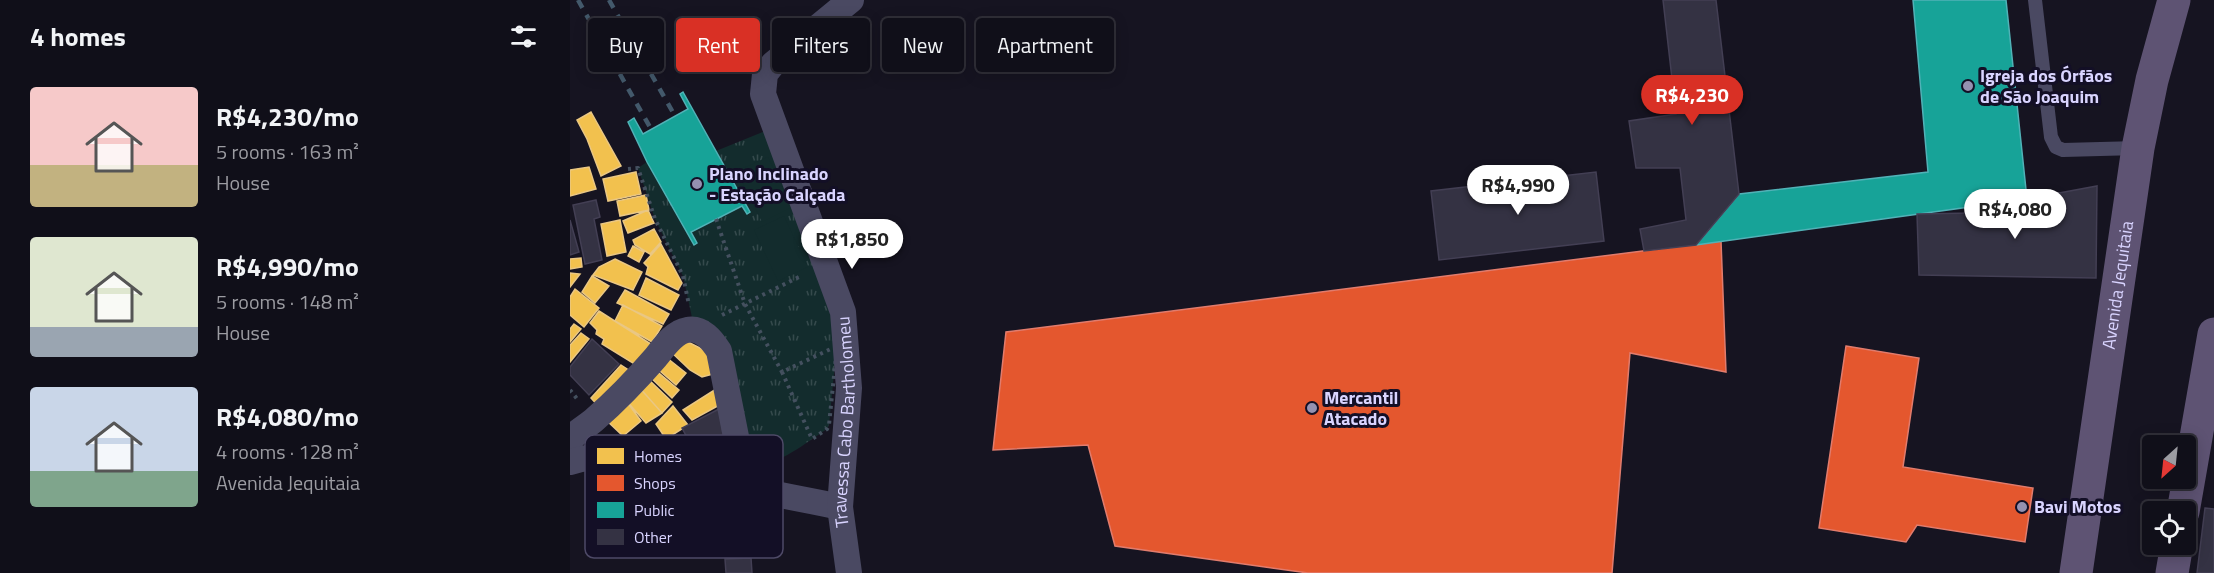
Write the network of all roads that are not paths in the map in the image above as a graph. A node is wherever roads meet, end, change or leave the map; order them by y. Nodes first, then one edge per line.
1 (851, 0) edge
2 (2035, 0) edge
3 (2174, 0) edge
4 (2138, 148) junction
5 (2214, 334) edge
6 (736, 435) edge
7 (570, 441) edge
8 (585, 457) edge
9 (570, 462) edge
10 (783, 495) edge
11 (2184, 501) edge
12 (840, 507) junction
13 (2175, 555) edge
14 (849, 573) edge
15 (2076, 573) edge
16 (2172, 573) edge

1 - 12 street, Travessa Cabo Bartholomeu
2 - 4 lane
3 - 4 main road, Avenida Jequitaia
4 - 15 main road, Avenida Jequitaia
5 - 11 main road
6 - 7 street
8 - 9 street
10 - 12 street
12 - 14 street, Travessa Cabo Bartholomeu
13 - 16 main road

